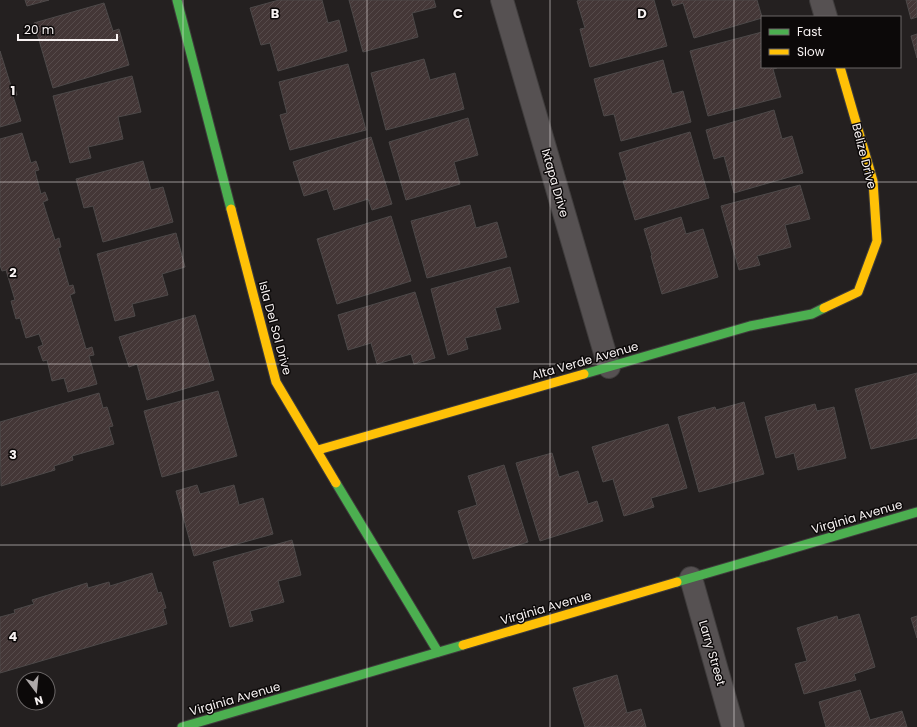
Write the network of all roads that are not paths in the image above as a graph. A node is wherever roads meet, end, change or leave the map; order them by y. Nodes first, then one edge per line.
1 (177, 0) edge
2 (502, 0) edge
3 (821, 0) edge
4 (826, 16) edge
5 (840, 68) edge
6 (858, 292) joint
7 (609, 367) junction
8 (318, 450) junction
9 (917, 512) edge
10 (690, 578) junction
11 (438, 652) junction
12 (212, 723) edge
13 (182, 727) edge
14 (733, 727) edge

1 - 8 street, Isla Del Sol Drive
2 - 7 street, Ixtapa Drive
3 - 4 street
5 - 6 street, Belize Drive
6 - 7 street, Alta Verde Avenue
7 - 8 street, Alta Verde Avenue
8 - 11 street, Isla Del Sol Drive
9 - 10 street, Virginia Avenue
10 - 11 street, Virginia Avenue
10 - 14 street, Larry Street
11 - 12 street, Virginia Avenue
12 - 13 street, Virginia Avenue

